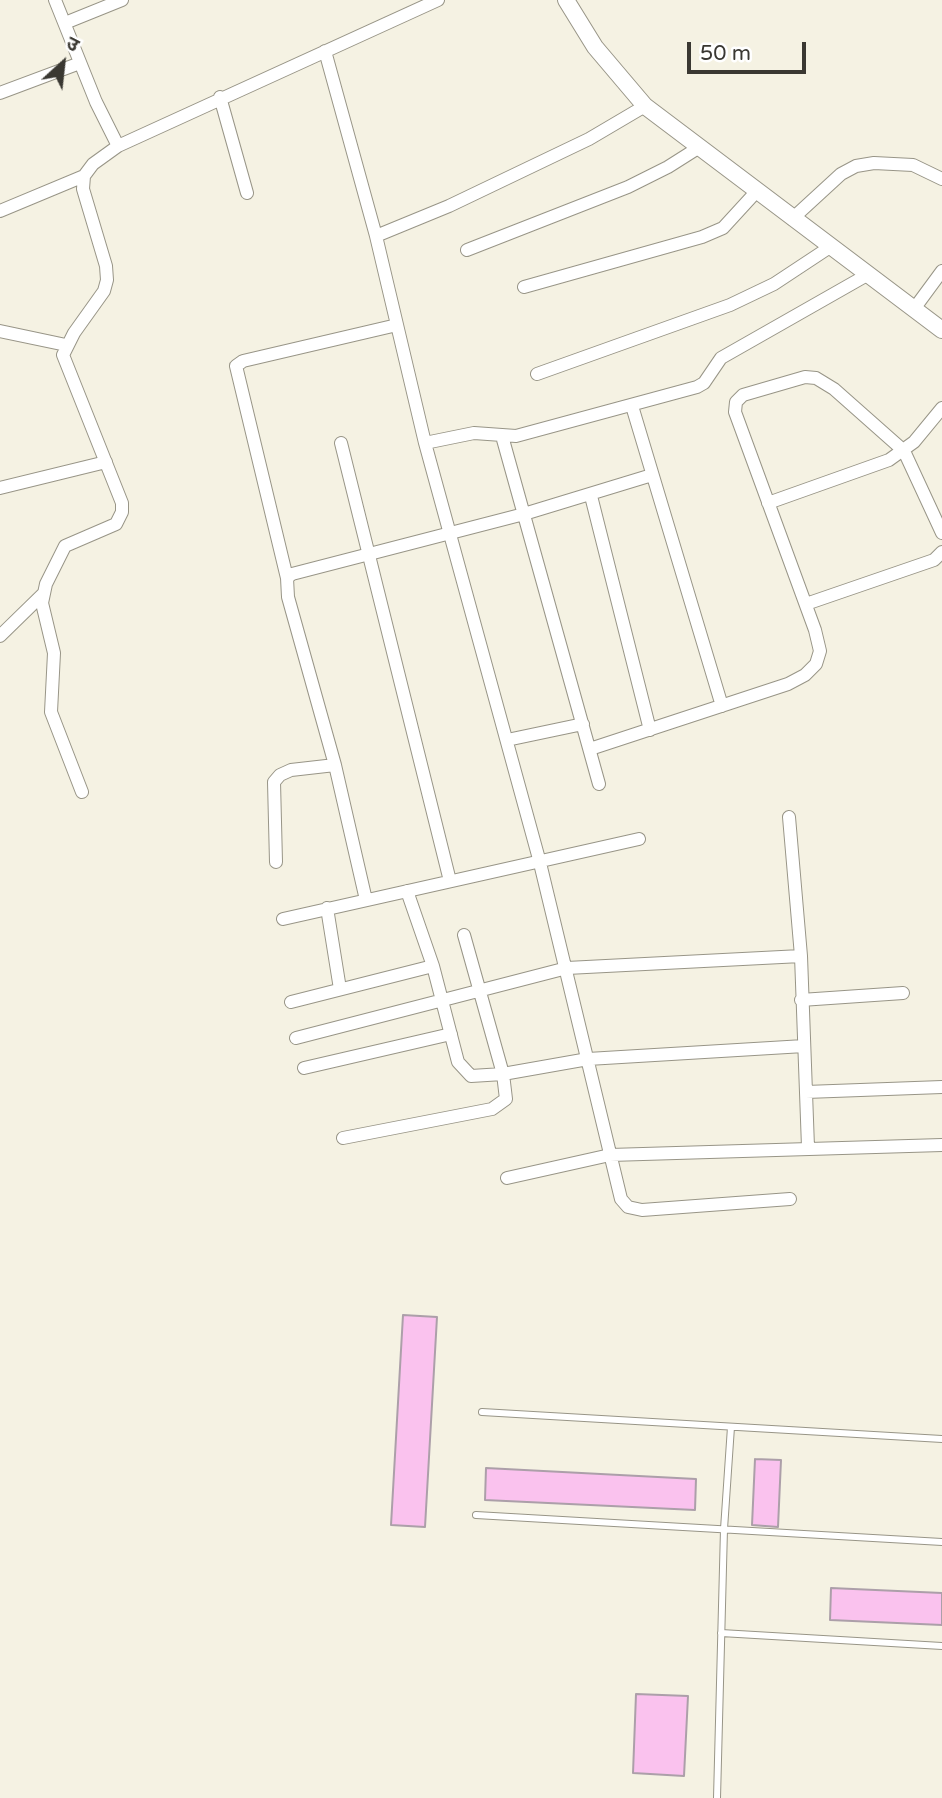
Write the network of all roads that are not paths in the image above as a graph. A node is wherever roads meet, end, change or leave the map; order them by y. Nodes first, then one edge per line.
1 (55, 0) edge
2 (122, 0) edge
3 (438, 0) edge
4 (566, 0) edge
5 (65, 23) junction
6 (325, 51) junction
7 (80, 63) junction
8 (0, 93) edge
9 (220, 97) junction
10 (645, 106) junction
11 (118, 146) junction
12 (698, 148) junction
13 (84, 176) junction
14 (942, 179) edge
15 (247, 192) dead end
16 (756, 192) junction
17 (0, 211) edge
18 (792, 219) junction
19 (376, 236) junction
20 (830, 247) junction
21 (467, 250) dead end
22 (942, 271) edge
23 (867, 275) junction
24 (524, 287) dead end
25 (914, 309) junction
26 (397, 325) junction
27 (942, 330) edge
28 (0, 331) edge
29 (66, 345) junction
30 (537, 374) dead end
31 (632, 406) junction
32 (942, 408) edge
33 (502, 436) junction
34 (341, 443) dead end
35 (425, 443) junction
36 (904, 451) junction
37 (106, 462) junction
38 (652, 475) junction
39 (0, 488) edge
40 (590, 496) junction
41 (768, 503) junction
42 (524, 514) junction
43 (942, 533) edge
44 (451, 534) junction
45 (942, 552) edge
46 (369, 554) junction
47 (287, 579) junction
48 (43, 594) junction
49 (806, 604) junction
50 (0, 636) edge
51 (722, 706) junction
52 (583, 724) junction
53 (650, 730) junction
54 (507, 740) junction
55 (590, 749) junction
56 (335, 765) junction
57 (599, 784) dead end
58 (82, 792) dead end
59 (789, 817) dead end
60 (639, 839) dead end
61 (539, 859) junction
62 (276, 862) dead end
63 (450, 881) junction
64 (407, 891) junction
65 (366, 900) junction
66 (327, 908) junction
67 (283, 919) dead end
68 (464, 935) dead end
69 (801, 956) junction
70 (433, 966) junction
71 (567, 968) junction
72 (340, 989) junction
73 (479, 991) junction
74 (903, 993) dead end
75 (801, 1000) junction
76 (290, 1002) dead end
77 (442, 1002) junction
78 (451, 1034) junction
79 (296, 1038) dead end
80 (803, 1046) junction
81 (588, 1059) junction
82 (304, 1068) dead end
83 (503, 1074) junction
84 (942, 1087) edge
85 (806, 1092) junction
86 (343, 1138) dead end
87 (942, 1145) edge
88 (808, 1147) junction
89 (610, 1155) junction
90 (507, 1178) dead end
91 (790, 1199) dead end
92 (482, 1412) dead end
93 (731, 1427) junction
94 (942, 1439) edge
95 (475, 1515) dead end
96 (724, 1529) junction
97 (942, 1542) edge
98 (721, 1633) junction
99 (942, 1646) edge
100 (717, 1798) edge

1 - 5 street
2 - 5 street
3 - 6 street
4 - 10 street
5 - 7 street
6 - 9 street
6 - 19 street
7 - 8 street
7 - 11 street
9 - 11 street
9 - 15 street
10 - 12 street
10 - 19 street
11 - 13 street
12 - 16 street
12 - 21 street
13 - 17 street
13 - 29 street
14 - 18 street
16 - 18 street
16 - 24 street
18 - 20 street
19 - 26 street
20 - 23 street
20 - 30 street
22 - 25 street
23 - 25 street
23 - 31 street
25 - 27 street
26 - 35 street
26 - 47 street
28 - 29 street
29 - 37 street
31 - 33 street
31 - 38 street
32 - 36 street
33 - 35 street
33 - 42 street
34 - 46 street
35 - 44 street
36 - 41 street
36 - 41 street
36 - 43 street
37 - 39 street
37 - 48 street
38 - 40 street
38 - 51 street
40 - 42 street
40 - 53 street
41 - 49 street
42 - 44 street
42 - 52 street
44 - 46 street
44 - 54 street
45 - 49 street
46 - 47 street
46 - 63 street
47 - 56 street
48 - 50 street
48 - 58 street
49 - 51 street
51 - 53 street
52 - 54 street
52 - 55 street
53 - 55 street
54 - 61 street
55 - 57 street
56 - 62 street
56 - 65 street
59 - 69 street
60 - 61 street
61 - 63 street
61 - 71 street
63 - 64 street
64 - 65 street
64 - 70 street
65 - 66 street
66 - 67 street
66 - 72 street
68 - 73 street
69 - 71 street
69 - 75 street
70 - 72 street
70 - 77 street
71 - 73 street
71 - 81 street
72 - 76 street
73 - 77 street
73 - 83 street
74 - 75 street
75 - 80 street
77 - 78 street
77 - 79 street
78 - 82 street
78 - 83 street
80 - 81 street
80 - 85 street
81 - 83 street
81 - 89 street
83 - 86 street
84 - 85 street
85 - 88 street
87 - 88 street
88 - 89 street
89 - 90 street
89 - 91 street
92 - 93 lane
93 - 94 lane
93 - 96 lane
95 - 96 lane
96 - 97 lane
96 - 98 lane
98 - 99 lane
98 - 100 lane

